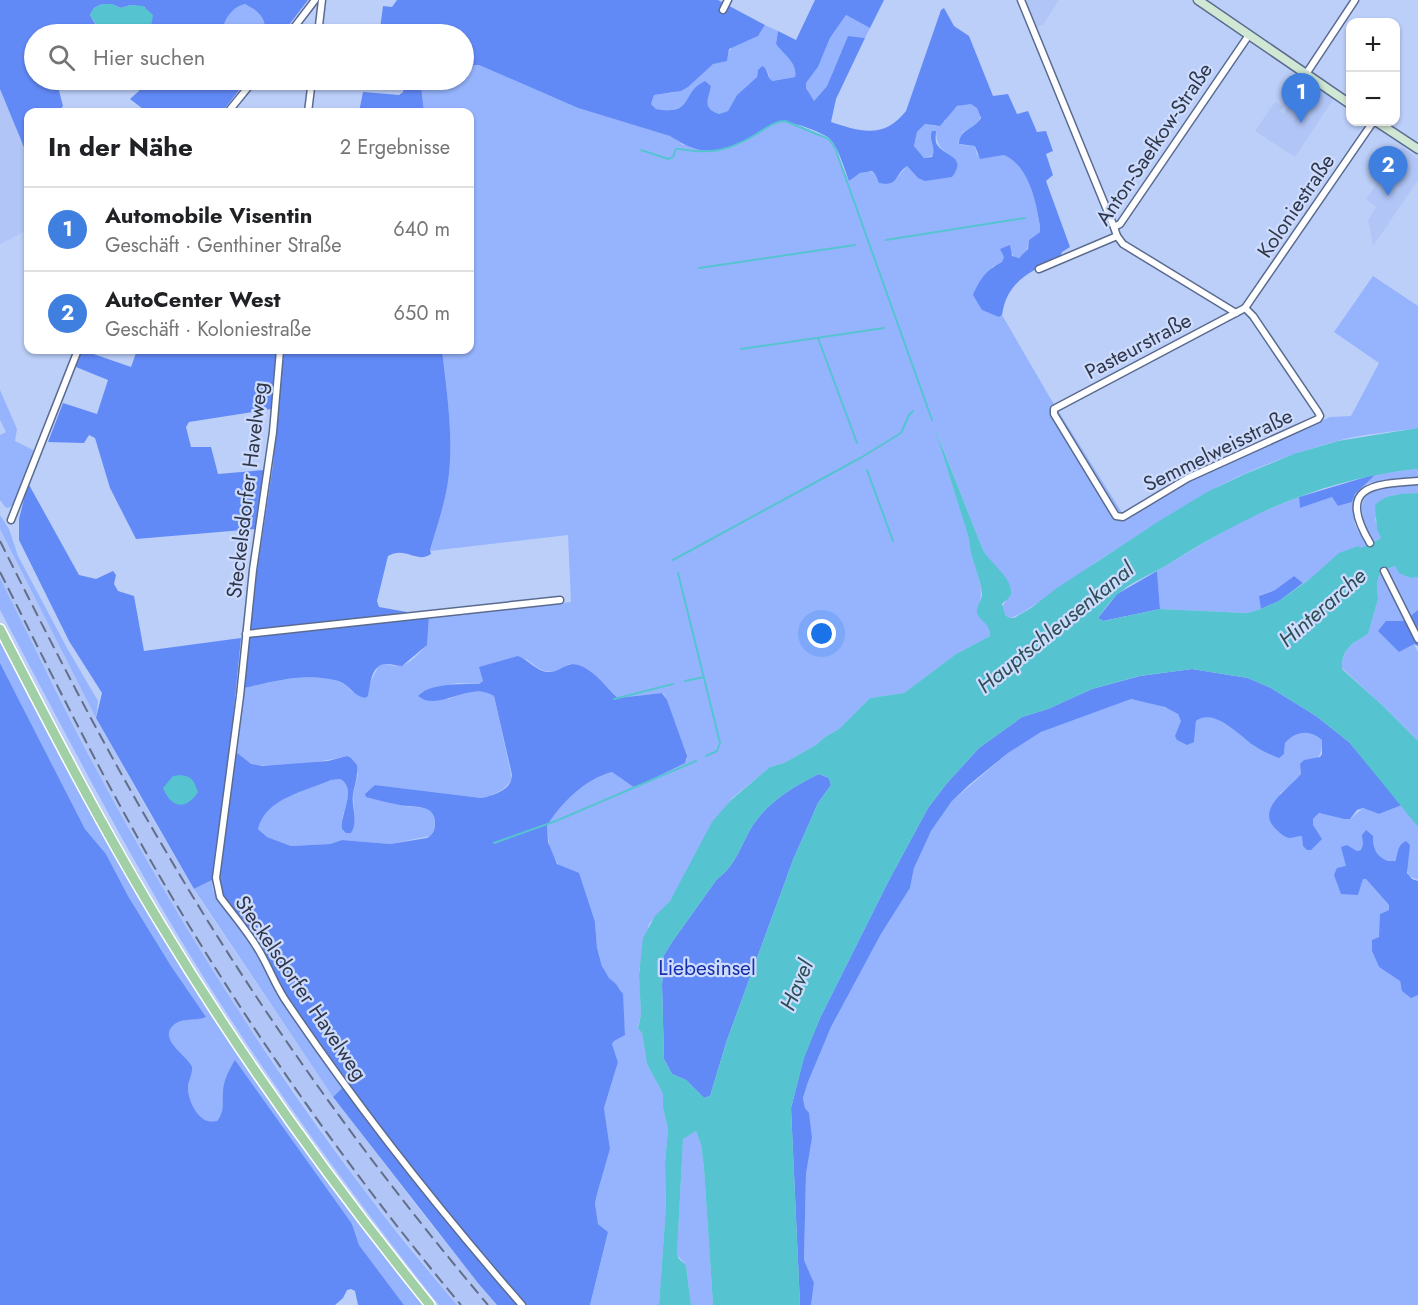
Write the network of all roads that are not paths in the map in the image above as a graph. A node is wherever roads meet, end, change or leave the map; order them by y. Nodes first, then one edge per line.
1 (315, 0) edge
2 (322, 0) edge
3 (728, 0) edge
4 (1021, 0) edge
5 (1198, 0) edge
6 (1355, 0) edge
7 (723, 10) dead end
8 (297, 24) edge
9 (319, 24) edge
10 (1249, 35) junction
11 (1306, 74) junction
12 (246, 90) edge
13 (311, 90) edge
14 (1346, 101) edge
15 (231, 108) edge
16 (308, 108) edge
17 (1372, 126) edge
18 (1381, 126) edge
19 (1418, 149) edge
20 (1114, 227) junction
21 (1118, 236) junction
22 (1039, 269) dead end
23 (1245, 308) junction
24 (1236, 313) junction
25 (76, 354) edge
26 (280, 354) edge
27 (1054, 409) joint
28 (1418, 481) edge
29 (11, 520) dead end
30 (1370, 543) dead end
31 (1384, 571) dead end
32 (560, 600) dead end
33 (0, 629) edge
34 (246, 634) junction
35 (1418, 639) edge
36 (430, 1305) edge
37 (522, 1305) edge

1 - 8 street
2 - 9 street
3 - 7 street
4 - 20 street
5 - 10 main road
6 - 11 street
10 - 11 main road
10 - 20 street, Anton-Saefkow-Straße
11 - 14 main road
12 - 15 street
13 - 16 street
17 - 23 street, Koloniestraße
18 - 19 main road
20 - 21 street, Anton-Saefkow-Straße
21 - 22 street, Anton-Saefkow-Straße
21 - 24 street
23 - 24 street
23 - 27 street, Semmelweisstraße
24 - 27 street, Pasteurstraße
25 - 29 street
26 - 34 street, Steckelsdorfer Havelweg
28 - 30 street
31 - 35 street
32 - 34 street
33 - 36 main road
34 - 37 street, Steckelsdorfer Havelweg

